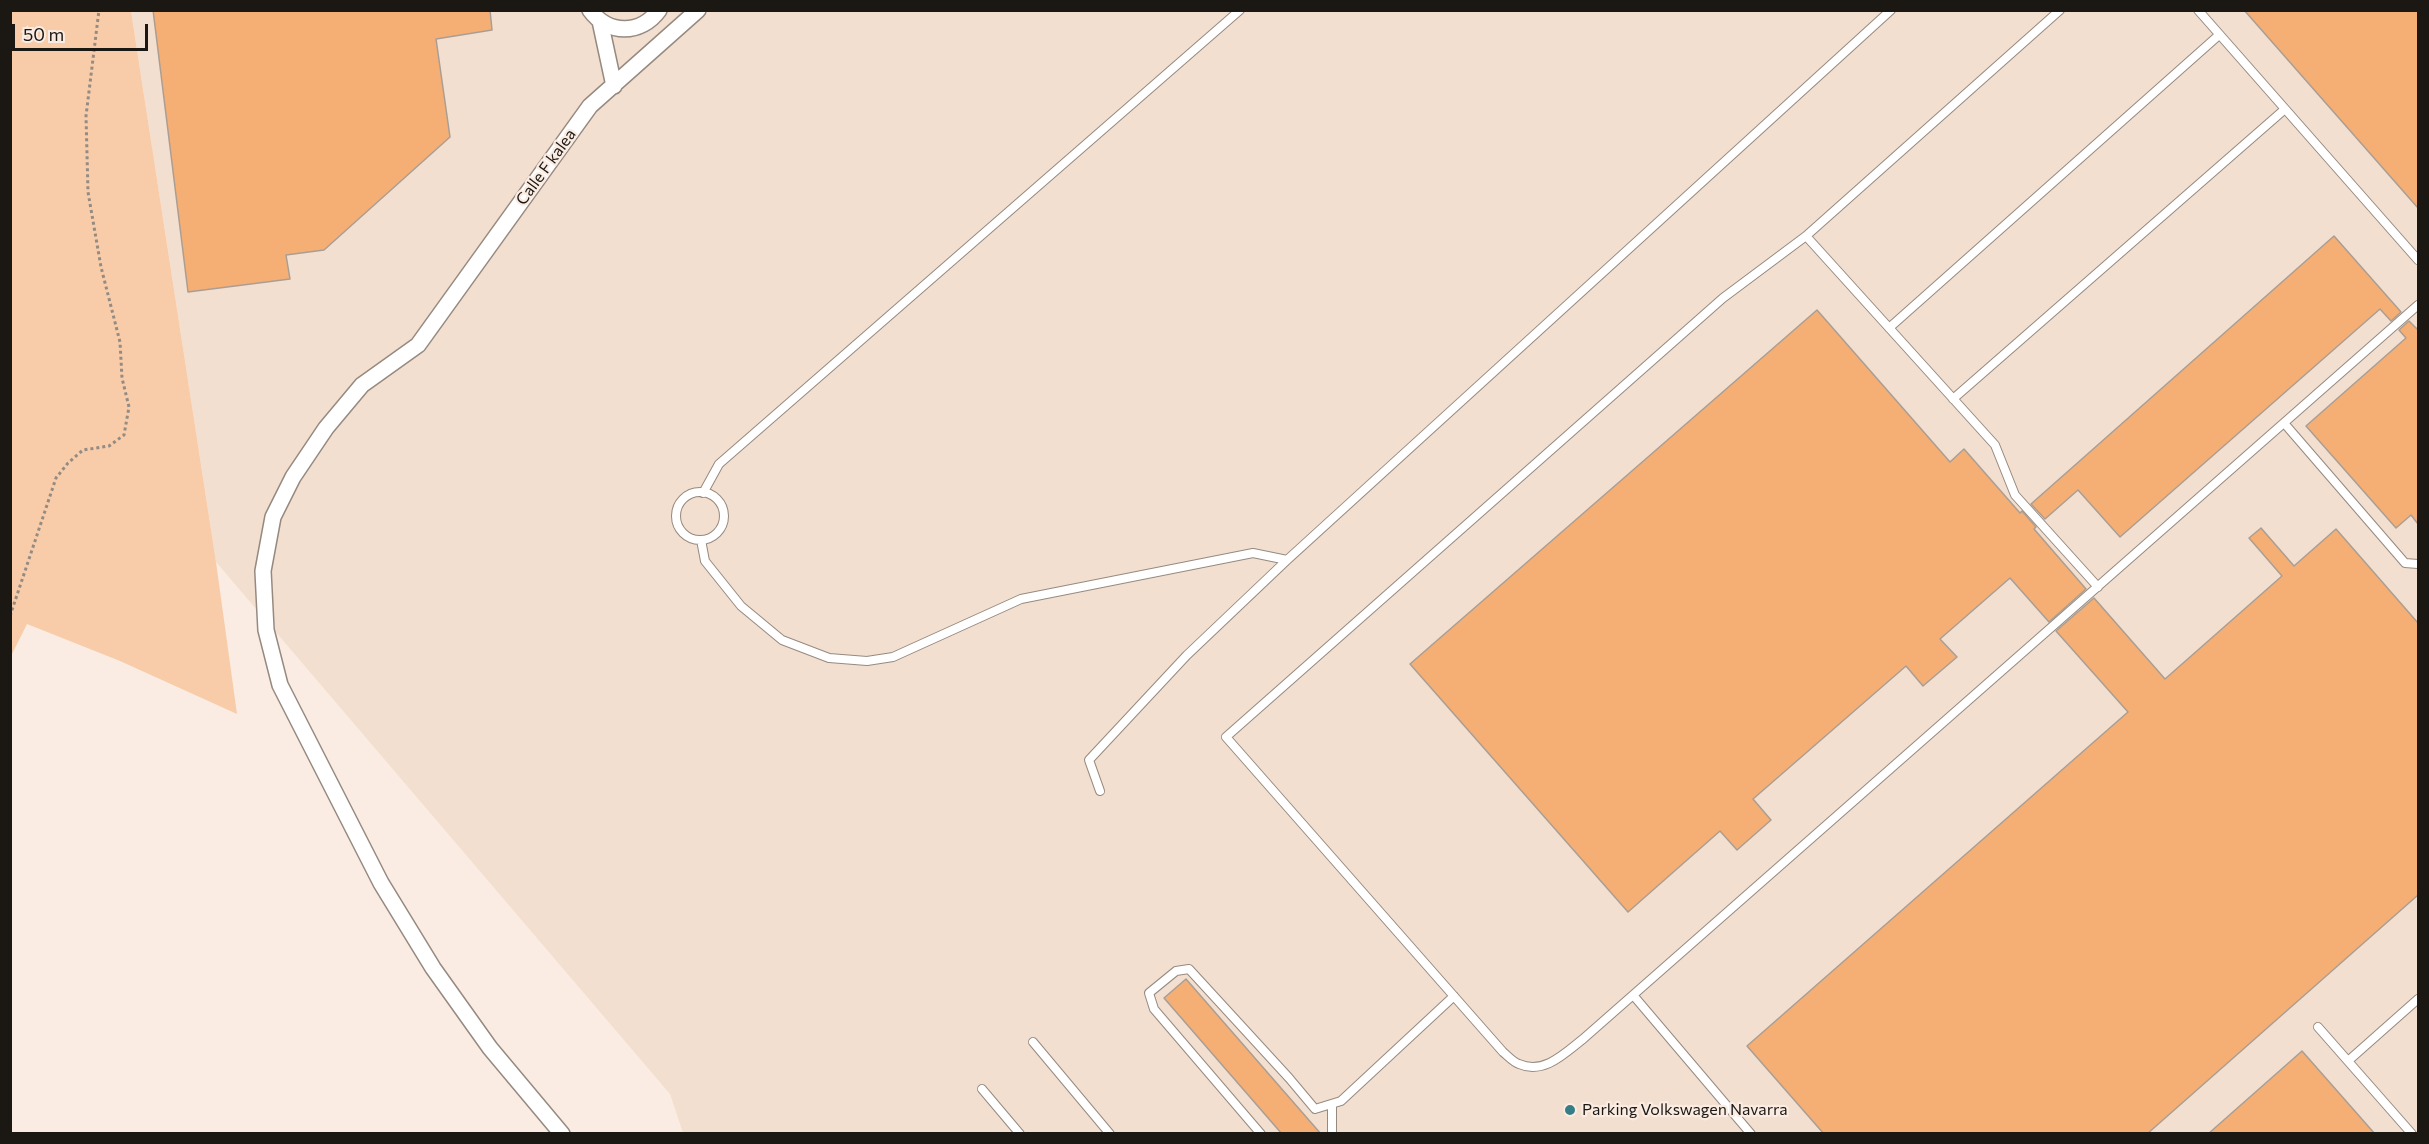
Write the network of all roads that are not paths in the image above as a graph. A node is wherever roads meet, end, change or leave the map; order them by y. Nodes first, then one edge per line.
1 (659, 10) edge
2 (698, 10) edge
3 (1240, 10) edge
4 (1890, 10) edge
5 (2060, 10) edge
6 (2198, 10) edge
7 (595, 16) edge
8 (2219, 34) junction
9 (614, 86) junction
10 (2285, 109) junction
11 (1806, 236) junction
12 (2418, 260) edge
13 (2418, 305) edge
14 (1889, 328) junction
15 (1953, 399) junction
16 (2284, 423) junction
17 (703, 493) junction
18 (700, 540) junction
19 (1287, 560) junction
20 (2418, 564) edge
21 (2098, 587) junction
22 (1100, 790) dead end
23 (1633, 995) junction
24 (1454, 996) junction
25 (2418, 999) edge
26 (2318, 1027) dead end
27 (1033, 1042) dead end
28 (2348, 1061) junction
29 (982, 1089) dead end
30 (1332, 1104) junction
31 (562, 1134) edge
32 (1020, 1134) edge
33 (1110, 1134) edge
34 (1261, 1134) edge
35 (1332, 1134) edge
36 (1751, 1134) edge
37 (2412, 1134) edge

1 - 7 street
2 - 9 street, Calle F kalea
3 - 17 lane
4 - 19 lane
5 - 11 lane
6 - 8 lane
7 - 9 street
8 - 10 lane
8 - 14 lane
9 - 31 street, Calle F kalea
10 - 12 lane
10 - 15 lane
11 - 14 lane
11 - 24 lane
13 - 16 lane
14 - 15 lane
15 - 21 lane
16 - 20 lane
16 - 21 lane
17 - 18 lane
17 - 18 lane
18 - 19 lane
19 - 22 lane
21 - 23 lane
23 - 24 lane
23 - 36 lane
24 - 30 lane
25 - 28 lane
26 - 28 lane
27 - 33 lane
28 - 37 lane
29 - 32 lane
30 - 34 lane
30 - 35 lane

